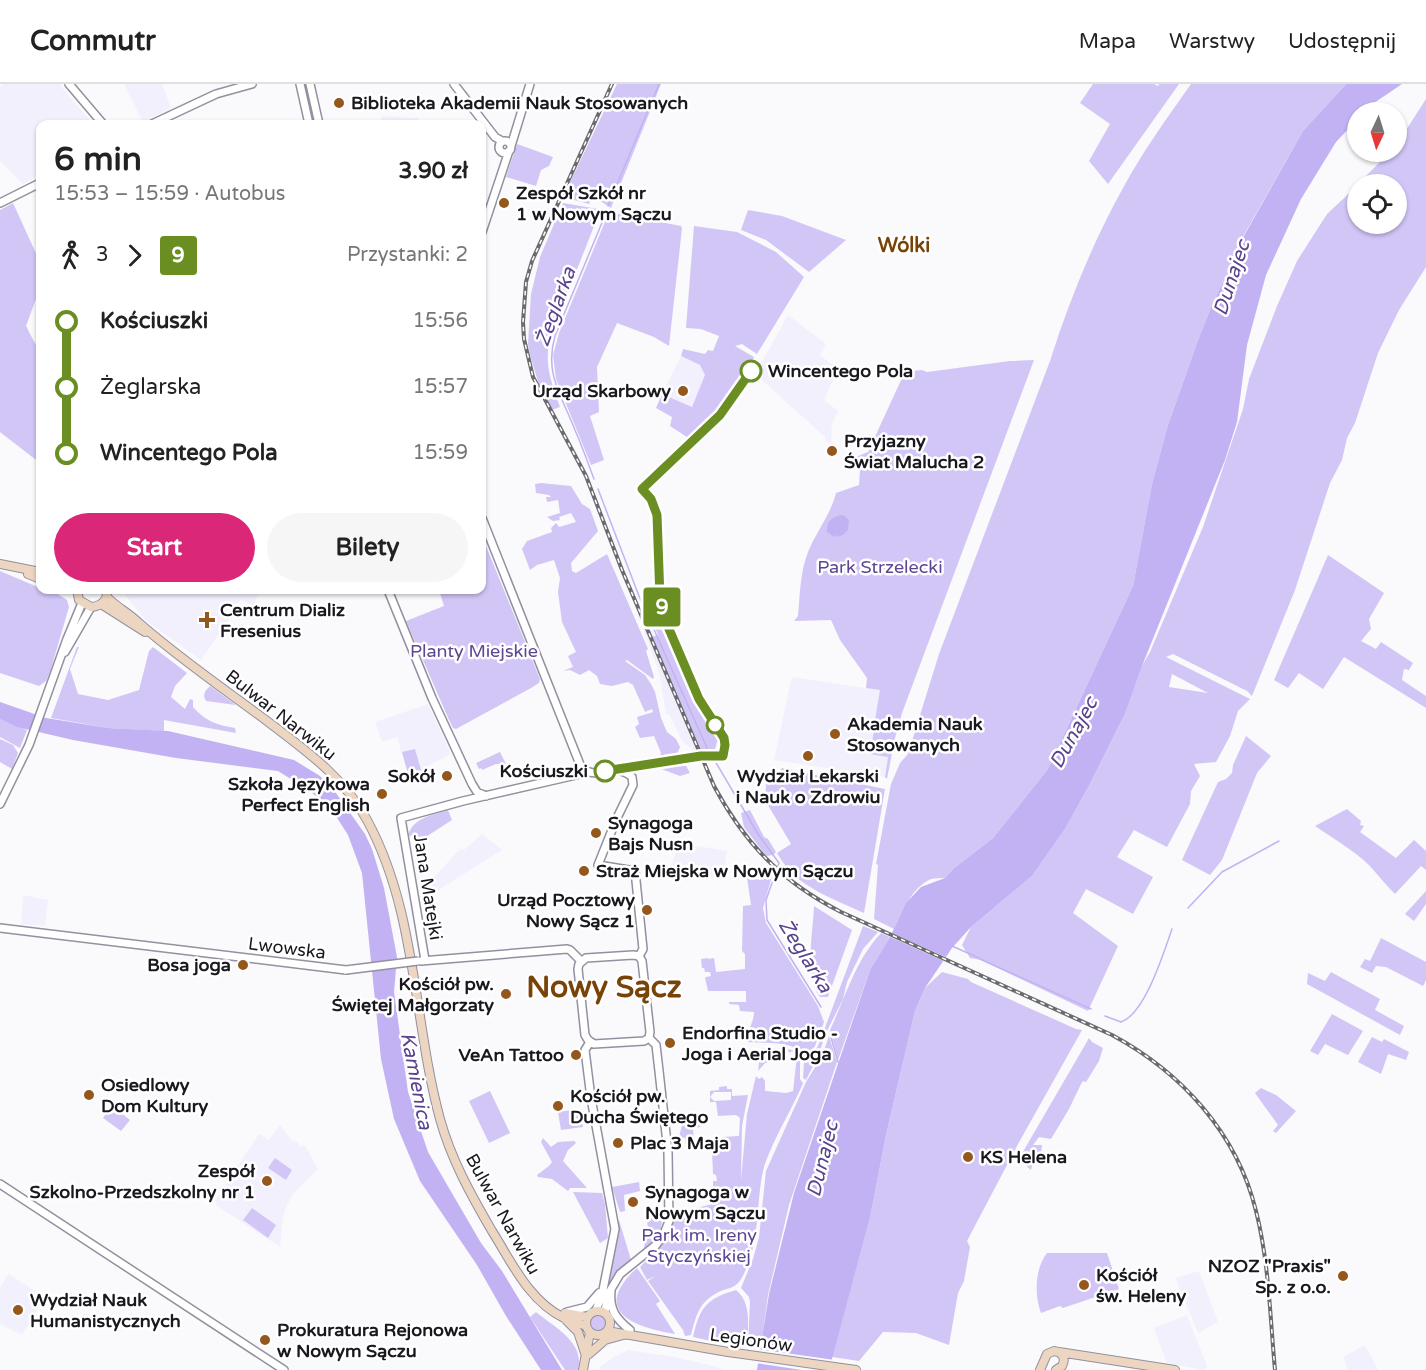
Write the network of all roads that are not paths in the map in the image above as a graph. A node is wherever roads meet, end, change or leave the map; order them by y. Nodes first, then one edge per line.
1 (69, 84) edge
2 (252, 84) edge
3 (300, 84) edge
4 (310, 84) edge
5 (454, 84) edge
6 (530, 84) edge
7 (100, 120) edge
8 (161, 120) edge
9 (308, 120) edge
10 (319, 120) edge
11 (482, 120) edge
12 (486, 126) edge
13 (505, 146) junction
14 (36, 185) edge
15 (0, 204) edge
16 (486, 217) edge
17 (486, 528) edge
18 (0, 564) edge
19 (15, 568) junction
20 (36, 571) edge
21 (36, 577) edge
22 (77, 594) edge
23 (106, 594) edge
24 (108, 594) edge
25 (390, 594) edge
26 (82, 603) junction
27 (101, 604) junction
28 (91, 607) junction
29 (154, 637) junction
30 (61, 659) junction
31 (581, 767) junction
32 (472, 784) junction
33 (486, 796) junction
34 (463, 801) junction
35 (0, 804) edge
36 (0, 928) edge
37 (639, 956) junction
38 (421, 961) junction
39 (581, 961) junction
40 (648, 1038) junction
41 (590, 1042) junction
42 (0, 1184) edge
43 (612, 1285) junction
44 (602, 1288) junction
45 (600, 1311) junction
46 (563, 1315) junction
47 (587, 1317) junction
48 (608, 1327) junction
49 (591, 1331) junction
50 (629, 1332) junction
51 (1059, 1352) junction
52 (587, 1354) junction
53 (1080, 1355) junction
54 (1045, 1363) junction
55 (1064, 1364) junction
56 (284, 1370) edge
57 (583, 1370) edge
58 (856, 1370) edge
59 (1040, 1370) edge
60 (1055, 1370) edge
61 (1175, 1370) edge

1 - 7 street
2 - 8 street
3 - 9 street
4 - 10 street
5 - 11 street
6 - 13 street
12 - 13 street
13 - 16 street
14 - 15 street
17 - 31 street
18 - 19 main road
19 - 20 main road
19 - 21 main road
22 - 26 main road
23 - 27 main road
24 - 29 main road, Bulwar Narwiku
25 - 32 street
26 - 28 main road
26 - 30 street
27 - 28 main road
27 - 29 main road, Bulwar Narwiku
28 - 30 street
29 - 46 main road, Bulwar Narwiku
30 - 35 street
31 - 33 street
31 - 37 street
32 - 33 street
32 - 34 street
33 - 34 street
34 - 38 street, Jana Matejki
36 - 38 street, Lwowska, bridge
37 - 39 street
37 - 40 street
38 - 39 street, Lwowska
39 - 41 street
40 - 41 street
40 - 43 street
41 - 44 street
42 - 56 street
43 - 45 street
43 - 50 street
44 - 45 street
44 - 46 street
45 - 47 main road
45 - 48 main road
46 - 47 main road, Bulwar Narwiku
46 - 49 main road, Bulwar Narwiku
46 - 52 main road
47 - 49 main road
48 - 49 main road
48 - 50 main road, Legionów
49 - 52 main road
50 - 52 main road
50 - 58 main road, Legionów
51 - 53 main road
51 - 54 main road
51 - 55 main road
52 - 57 main road
53 - 55 main road
53 - 61 main road
54 - 59 main road
54 - 60 main road
55 - 60 main road

